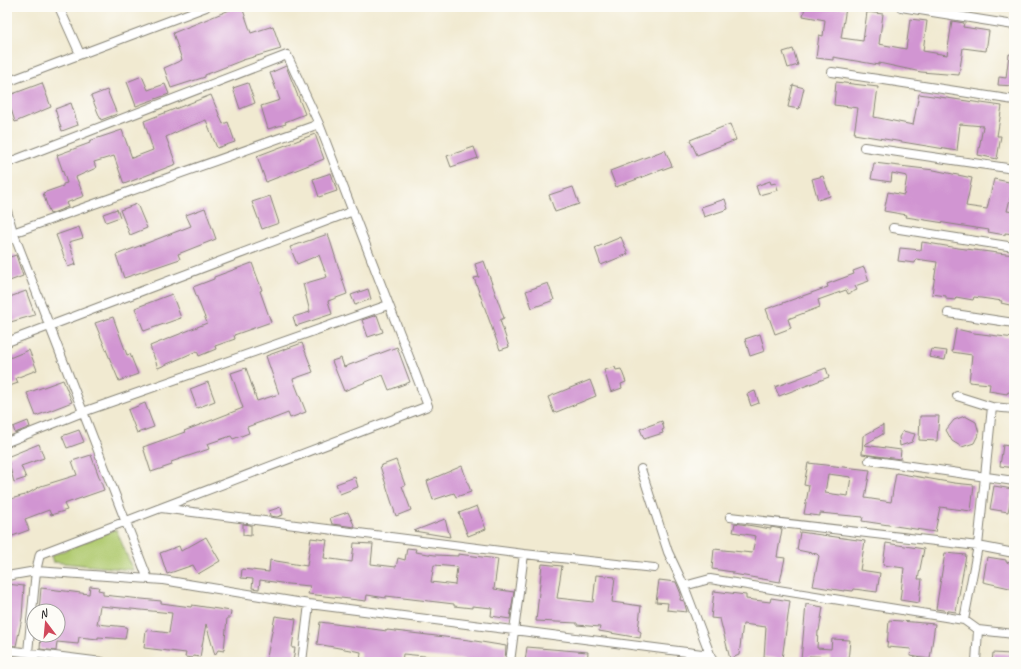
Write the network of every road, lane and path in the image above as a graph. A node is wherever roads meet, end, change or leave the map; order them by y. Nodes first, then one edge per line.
1 (59, 7) edge
2 (206, 7) edge
3 (901, 7) edge
4 (1014, 25) edge
5 (80, 54) junction
6 (832, 72) dead end
7 (7, 82) edge
8 (1014, 100) edge
9 (319, 124) junction
10 (864, 147) dead end
11 (7, 163) edge
12 (1014, 169) edge
13 (7, 212) edge
14 (353, 212) junction
15 (893, 228) dead end
16 (10, 233) edge
17 (1014, 247) edge
18 (388, 305) junction
19 (948, 313) dead end
20 (1014, 323) edge
21 (50, 325) junction
22 (7, 342) edge
23 (958, 396) dead end
24 (992, 407) junction
25 (1014, 409) edge
26 (83, 412) junction
27 (7, 442) edge
28 (869, 460) dead end
29 (641, 469) dead end
30 (986, 477) junction
31 (1014, 481) edge
32 (160, 508) junction
33 (730, 517) dead end
34 (126, 521) junction
35 (978, 546) junction
36 (1014, 553) edge
37 (524, 554) junction
38 (654, 568) dead end
39 (36, 571) junction
40 (7, 576) edge
41 (148, 579) junction
42 (684, 586) junction
43 (309, 604) junction
44 (964, 620) junction
45 (514, 630) junction
46 (978, 630) junction
47 (1014, 634) edge
48 (7, 650) edge
49 (29, 653) junction
50 (712, 659) edge
51 (27, 662) edge
52 (102, 662) edge
53 (302, 662) edge
54 (510, 662) edge
55 (976, 662) edge

1 - 5 street
2 - 5 street
3 - 4 street
5 - 7 street
6 - 8 street
9 - 11 street
9 - 14 street
9 - 16 street
10 - 12 street
13 - 16 street
14 - 18 street
14 - 21 street
15 - 17 street
16 - 21 street
18 - 26 street
18 - 32 street
19 - 20 street
21 - 22 street
21 - 26 street
23 - 24 street
24 - 25 street
24 - 30 street
26 - 27 street
26 - 34 street
28 - 30 street
29 - 42 street
30 - 31 street
30 - 35 street
32 - 34 street
32 - 37 street
33 - 35 street
34 - 39 street
34 - 41 street
35 - 36 street
35 - 44 street
37 - 38 street
37 - 45 street
39 - 40 street
39 - 41 street
39 - 49 street
41 - 43 street
42 - 44 street
42 - 50 street
43 - 45 street
43 - 53 street
44 - 46 street
45 - 50 street
45 - 54 street
46 - 47 street
46 - 55 street
48 - 49 street
49 - 51 street
49 - 52 street

